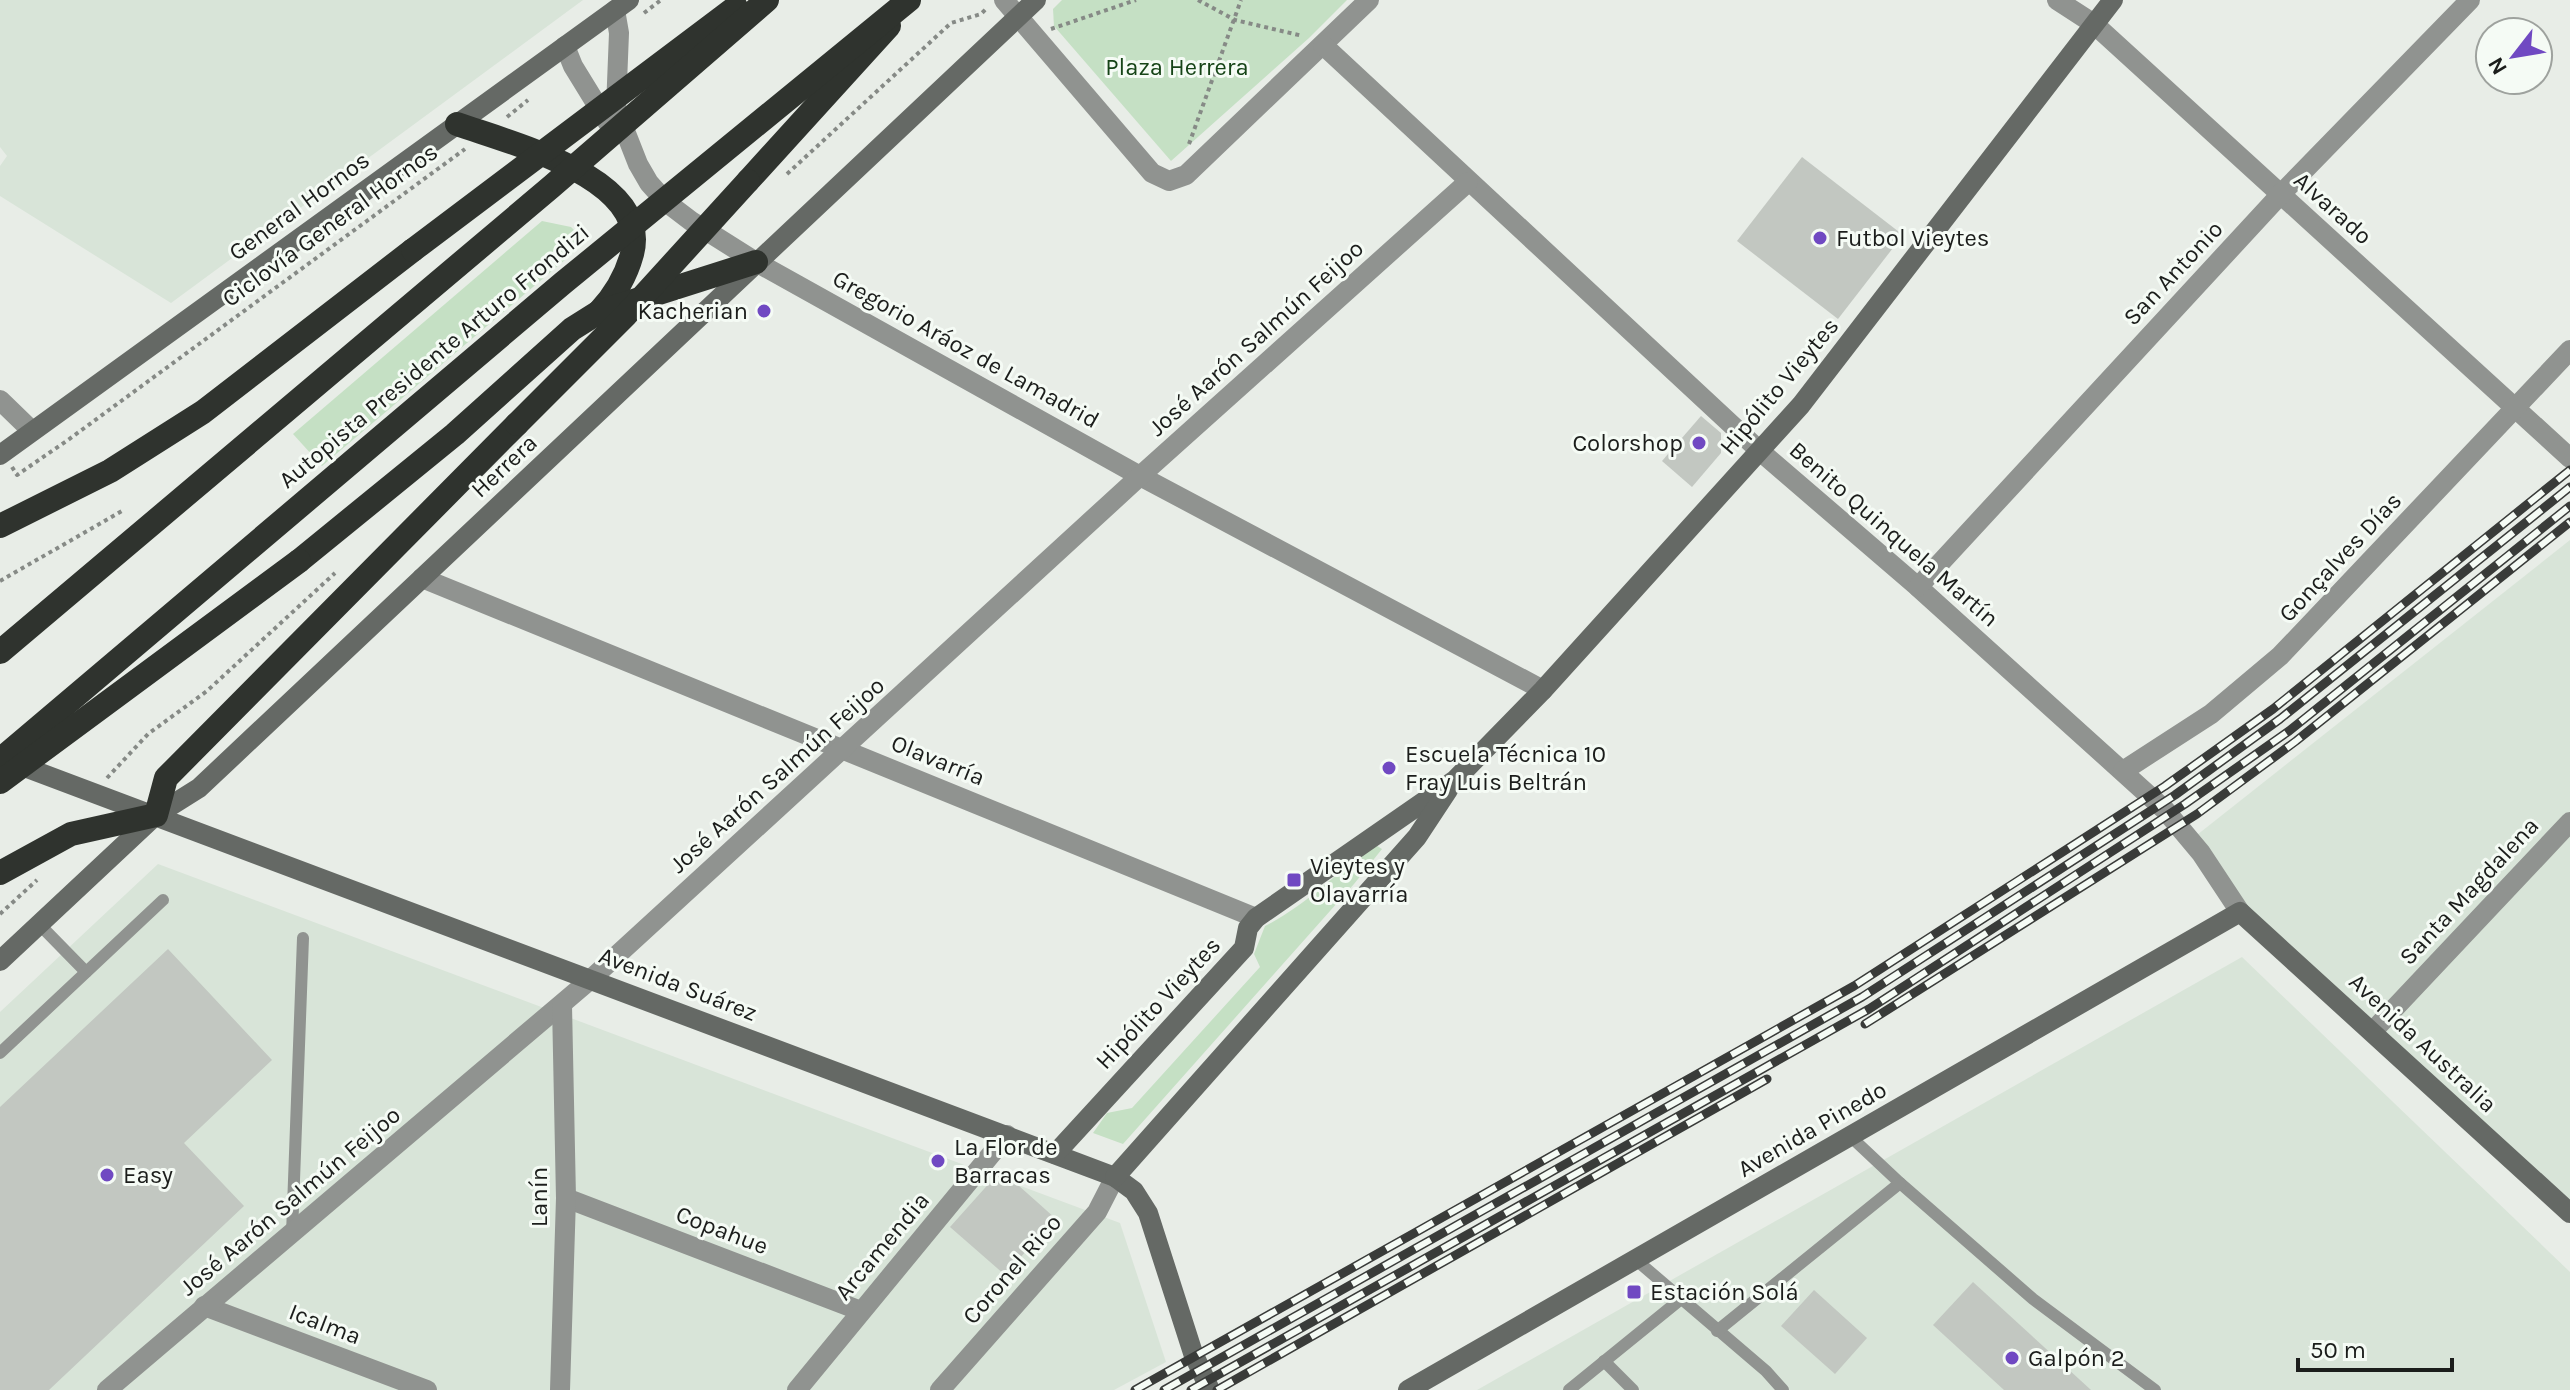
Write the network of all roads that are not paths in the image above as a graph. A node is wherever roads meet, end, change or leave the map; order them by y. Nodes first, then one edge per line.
1 (749, 0) edge
2 (767, 0) edge
3 (910, 0) edge
4 (1004, 0) edge
5 (1036, 0) edge
6 (1369, 0) edge
7 (2057, 0) edge
8 (2113, 0) edge
9 (2470, 0) edge
10 (622, 5) edge
11 (1018, 16) junction
12 (2094, 24) junction
13 (1323, 45) junction
14 (565, 46) junction
15 (457, 124) junction
16 (638, 164) junction
17 (1468, 182) junction
18 (2280, 195) junction
19 (756, 262) junction
20 (599, 312) junction
21 (2570, 350) edge
22 (0, 400) edge
23 (2516, 408) junction
24 (32, 431) junction
25 (1761, 452) junction
26 (0, 455) edge
27 (2570, 458) edge
28 (1140, 476) junction
29 (0, 526) edge
30 (422, 578) junction
31 (1918, 587) junction
32 (0, 652) edge
33 (1543, 690) junction
34 (843, 750) junction
35 (0, 759) edge
36 (2123, 771) junction
37 (1455, 780) junction
38 (0, 782) edge
39 (156, 815) junction
40 (2570, 822) edge
41 (0, 873) edge
42 (163, 900) dead end
43 (2240, 912) junction
44 (1256, 918) junction
45 (39, 924) junction
46 (303, 938) dead end
47 (0, 961) edge
48 (86, 972) junction
49 (591, 979) junction
50 (562, 1005) junction
51 (2373, 1031) junction
52 (0, 1053) edge
53 (1007, 1135) junction
54 (1851, 1137) junction
55 (1055, 1154) junction
56 (1115, 1177) junction
57 (1900, 1183) junction
58 (566, 1198) junction
59 (2570, 1213) edge
60 (292, 1235) junction
61 (1635, 1259) junction
62 (1681, 1299) junction
63 (204, 1306) junction
64 (861, 1311) junction
65 (1717, 1331) junction
66 (1604, 1361) junction
67 (107, 1390) edge
68 (427, 1390) edge
69 (560, 1390) edge
70 (797, 1390) edge
71 (940, 1390) edge
72 (1210, 1390) edge
73 (1408, 1390) edge
74 (1569, 1390) edge
75 (1633, 1390) edge
76 (1783, 1390) edge
77 (2155, 1390) edge

1 - 29 highway, bridge
2 - 32 highway, bridge
3 - 35 highway, Autopista Presidente Arturo Frondizi, bridge
3 - 39 highway, bridge
4 - 11 street
5 - 11 main road, Herrera
6 - 13 street
7 - 12 street, Alvarado
8 - 12 main road, Hipólito Vieytes
9 - 18 street, San Antonio
10 - 14 main road, General Hornos
10 - 16 street, Gregorio Aráoz de Lamadrid
11 - 13 street
11 - 19 main road, Herrera
12 - 18 street, Alvarado
12 - 25 main road, Hipólito Vieytes
13 - 17 street, Benito Quinquela Martín
14 - 15 main road, General Hornos
14 - 16 street, Gregorio Aráoz de Lamadrid
15 - 20 highway
15 - 24 main road, General Hornos
16 - 19 street, Gregorio Aráoz de Lamadrid
17 - 25 street, Benito Quinquela Martín
17 - 28 street, José Aarón Salmún Feijoo
18 - 23 street, Alvarado
18 - 31 street, San Antonio
19 - 20 highway
19 - 28 street, Gregorio Aráoz de Lamadrid
19 - 30 main road, Herrera
20 - 38 highway, bridge
21 - 23 street, Gonçalves Días
22 - 24 street
23 - 27 street, Alvarado
23 - 36 street, Gonçalves Días
24 - 26 main road, General Hornos
25 - 31 street, Benito Quinquela Martín
25 - 33 main road, Hipólito Vieytes
28 - 33 street, Gregorio Aráoz de Lamadrid
28 - 34 street, José Aarón Salmún Feijoo
30 - 34 street, Olavarría
30 - 39 main road, Herrera
31 - 36 street, Benito Quinquela Martín
33 - 37 main road, Hipólito Vieytes
34 - 44 street, Olavarría
34 - 49 street, José Aarón Salmún Feijoo
35 - 39 main road, Avenida Suárez
36 - 43 street, Benito Quinquela Martín
37 - 44 main road, Hipólito Vieytes
37 - 56 main road, Hipólito Vieytes
39 - 41 highway
39 - 45 main road, Herrera
39 - 49 main road, Avenida Suárez
40 - 51 street, Santa Magdalena
42 - 48 lane
43 - 51 main road, Avenida Australia
43 - 54 main road, Avenida Pinedo
44 - 55 main road, Hipólito Vieytes
45 - 47 main road, Herrera
45 - 48 lane
46 - 60 lane
48 - 52 lane
49 - 50 street, José Aarón Salmún Feijoo
49 - 53 main road, Avenida Suárez
50 - 58 street, Lanín
50 - 60 street, José Aarón Salmún Feijoo
51 - 59 main road, Avenida Australia
53 - 55 main road, Avenida Suárez
53 - 64 street, Arcamendia
54 - 57 lane
54 - 61 main road, Avenida Pinedo
55 - 56 main road, Avenida Suárez
56 - 71 street, Coronel Rico
56 - 72 main road, Avenida Suárez
57 - 65 lane
57 - 77 lane
58 - 64 street, Copahue
58 - 69 street, Lanín
60 - 63 street, José Aarón Salmún Feijoo
61 - 62 lane
61 - 73 main road, Avenida Pinedo
62 - 65 lane
62 - 66 lane
63 - 67 street, José Aarón Salmún Feijoo
63 - 68 street, Icalma
64 - 70 street, Arcamendia
65 - 76 lane
66 - 74 lane
66 - 75 lane

